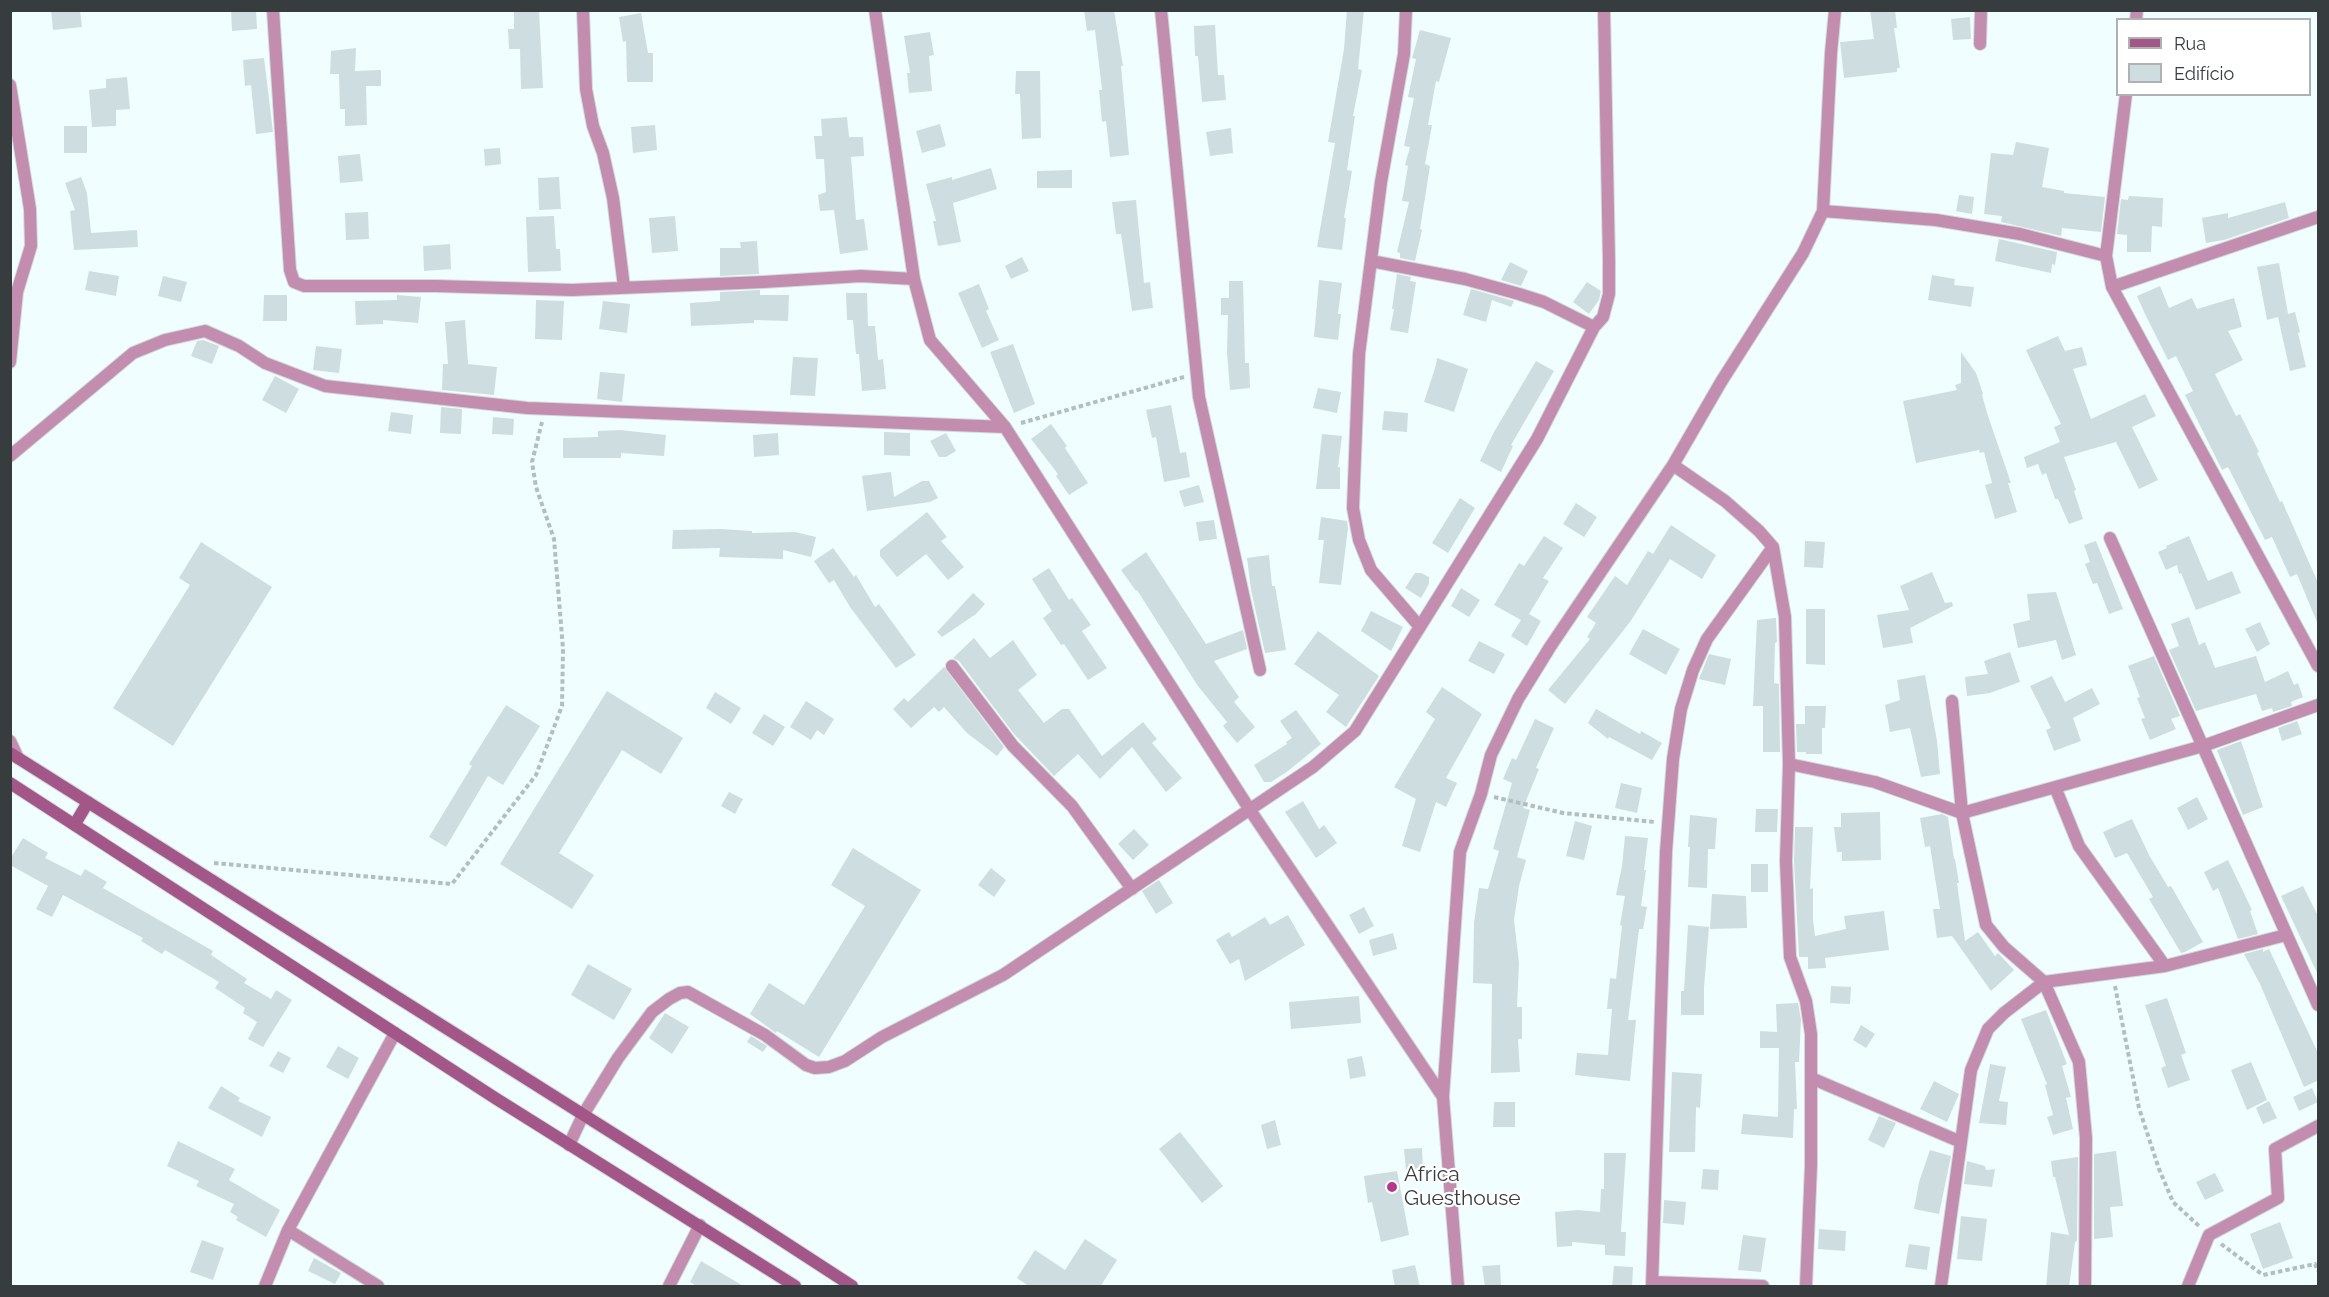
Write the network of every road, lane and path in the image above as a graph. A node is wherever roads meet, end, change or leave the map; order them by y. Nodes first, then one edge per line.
1 (273, 10) edge
2 (583, 10) edge
3 (875, 10) edge
4 (1161, 10) edge
5 (1406, 10) edge
6 (1604, 10) edge
7 (1835, 10) edge
8 (1981, 10) edge
9 (1980, 44) dead end
10 (10, 86) edge
11 (2126, 96) edge
12 (1824, 211) junction
13 (2319, 217) edge
14 (2106, 256) junction
15 (1371, 261) junction
16 (914, 279) junction
17 (624, 287) junction
18 (2112, 287) junction
19 (1594, 327) junction
20 (10, 362) edge
21 (1196, 374) junction
22 (545, 409) junction
23 (1005, 427) junction
24 (10, 456) edge
25 (1673, 465) junction
26 (2110, 538) dead end
27 (1773, 548) junction
28 (1420, 627) junction
29 (952, 666) dead end
30 (2319, 666) edge
31 (1260, 669) dead end
32 (1952, 701) dead end
33 (2319, 705) edge
34 (10, 741) edge
35 (2203, 746) junction
36 (14, 755) edge
37 (1789, 764) junction
38 (10, 783) edge
39 (2055, 787) junction
40 (1481, 794) junction
41 (88, 802) junction
42 (1250, 810) junction
43 (1962, 813) junction
44 (1668, 823) junction
45 (75, 824) junction
46 (180, 860) junction
47 (1132, 889) junction
48 (2286, 935) junction
49 (2165, 966) junction
50 (2112, 973) junction
51 (2044, 982) junction
52 (2319, 1005) edge
53 (395, 1033) junction
54 (1811, 1078) junction
55 (1443, 1097) junction
56 (583, 1115) junction
57 (2319, 1126) edge
58 (1960, 1142) junction
59 (568, 1145) junction
60 (700, 1225) junction
61 (288, 1230) junction
62 (2210, 1235) junction
63 (2319, 1270) edge
64 (1652, 1284) edge
65 (265, 1287) edge
66 (378, 1287) edge
67 (669, 1287) edge
68 (795, 1287) edge
69 (852, 1287) edge
70 (1458, 1287) edge
71 (1762, 1287) edge
72 (1806, 1287) edge
73 (1941, 1287) edge
74 (2085, 1287) edge
75 (2188, 1287) edge

1 - 17 street
2 - 17 street
3 - 16 street
4 - 21 street
5 - 15 street
6 - 19 street
7 - 12 street
8 - 9 street
10 - 20 street
11 - 14 street
12 - 14 street
12 - 25 street
13 - 18 street
14 - 18 street
15 - 19 street
15 - 28 street
16 - 17 street
16 - 23 street
18 - 30 street
19 - 28 street
21 - 23 path
21 - 31 street
22 - 23 street
22 - 24 street
22 - 46 path
23 - 42 street
25 - 27 street
25 - 40 street
26 - 35 street
27 - 37 street
27 - 44 street
28 - 42 street
29 - 47 street
32 - 43 street
33 - 35 street
34 - 36 street
35 - 39 street
35 - 48 street
36 - 41 street
37 - 43 street
37 - 54 street
38 - 45 street
39 - 43 street
39 - 49 street
40 - 44 path
40 - 55 street
41 - 45 street
41 - 46 street
42 - 47 street
42 - 55 street
43 - 51 street
44 - 64 street
45 - 53 street
46 - 56 street
47 - 56 street
48 - 49 street
48 - 52 street
49 - 50 street
50 - 51 street
50 - 62 path
51 - 58 street
51 - 74 street
53 - 59 street
53 - 61 street
54 - 58 street
54 - 72 street
55 - 70 street
56 - 59 street
56 - 69 street
57 - 62 street
58 - 73 street
59 - 60 street
60 - 67 street
60 - 68 street
61 - 65 street
61 - 66 street
62 - 63 path
62 - 75 street
64 - 71 street

